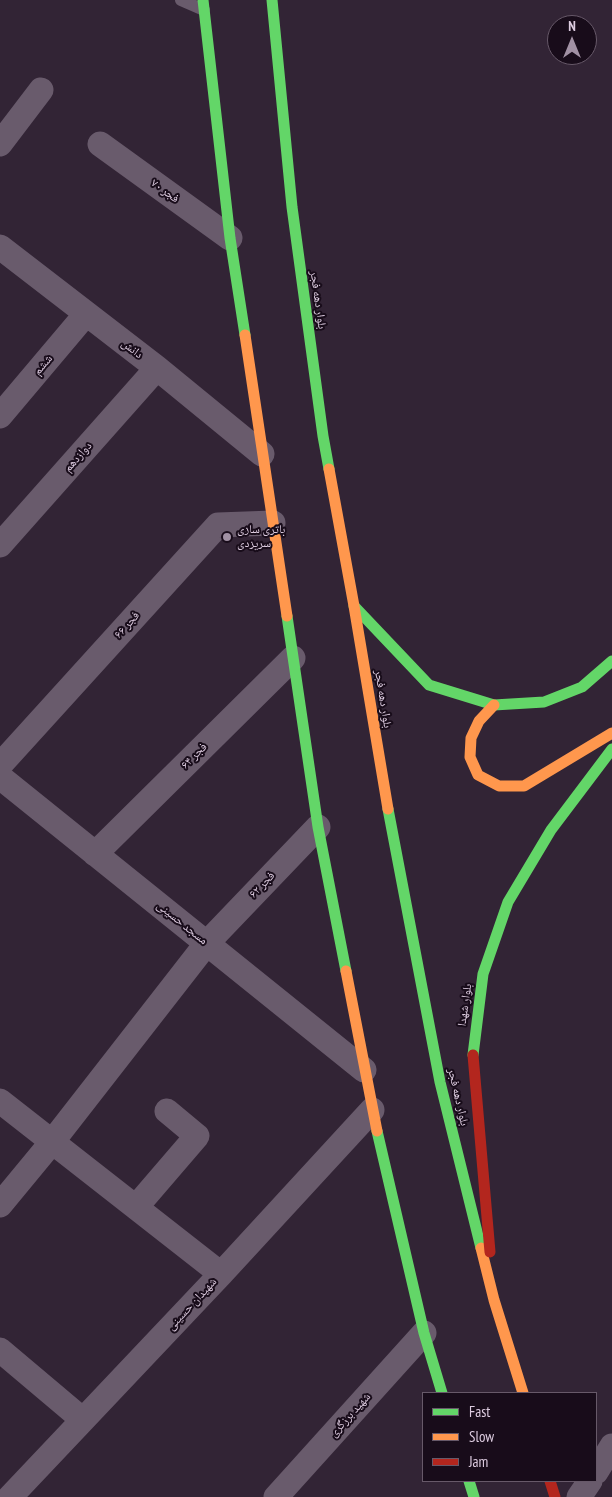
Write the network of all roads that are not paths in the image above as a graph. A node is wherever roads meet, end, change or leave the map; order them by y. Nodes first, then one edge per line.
1 (181, 0) edge
2 (272, 0) edge
3 (204, 5) edge
4 (41, 90) dead end
5 (0, 144) edge
6 (100, 144) dead end
7 (230, 238) junction
8 (0, 247) edge
9 (86, 314) junction
10 (157, 368) junction
11 (0, 416) edge
12 (262, 454) junction
13 (273, 523) junction
14 (0, 545) edge
15 (354, 606) junction
16 (293, 658) junction
17 (612, 662) edge
18 (494, 705) junction
19 (612, 733) edge
20 (612, 749) edge
21 (0, 765) edge
22 (0, 777) edge
23 (318, 827) junction
24 (95, 854) junction
25 (207, 943) junction
26 (364, 1070) junction
27 (0, 1101) edge
28 (166, 1110) dead end
29 (372, 1110) junction
30 (52, 1142) junction
31 (0, 1204) edge
32 (136, 1207) junction
33 (220, 1274) junction
34 (494, 1300) junction
35 (424, 1333) junction
36 (0, 1350) edge
37 (442, 1392) edge
38 (523, 1392) edge
39 (83, 1420) junction
40 (612, 1446) edge
41 (597, 1470) edge
42 (469, 1482) edge
43 (550, 1482) edge
44 (589, 1482) edge
45 (10, 1497) edge
46 (276, 1497) edge
47 (474, 1497) edge
48 (555, 1497) edge
49 (579, 1497) edge

1 - 3 lane
2 - 15 main road, بلوار دهه فجر
3 - 7 main road
4 - 5 street
6 - 7 street, فجر ۷۰
7 - 12 main road
8 - 9 street, دانش
9 - 10 street, دانش
9 - 11 street, ششم
10 - 12 street, دانش
10 - 14 street, دوازدهم
12 - 13 main road
13 - 16 main road
13 - 21 street, فجر ۶۶
15 - 18 main road
15 - 34 main road, بلوار دهه فجر
16 - 23 main road
16 - 24 street, فجر ۶۴
17 - 18 main road
18 - 19 main road
20 - 34 main road, بلوار شهدا
22 - 24 street, مسجد حسینی
23 - 25 street, فجر ۶۲
23 - 26 main road
24 - 25 street, مسجد حسینی
25 - 26 street, مسجد حسینی
25 - 30 street, فجر ۶۲
26 - 29 main road
27 - 30 street
28 - 32 street
29 - 33 street, شهیدان حسینی
29 - 35 main road
30 - 31 street, فجر ۶۲
30 - 32 street
32 - 33 street
33 - 39 street, شهیدان حسینی
34 - 38 main road, بلوار دهه فجر
35 - 37 main road
35 - 46 street, شهید برزگری
36 - 39 street
39 - 45 street, شهیدان حسینی
40 - 41 street
42 - 47 main road
43 - 48 main road
44 - 49 street

